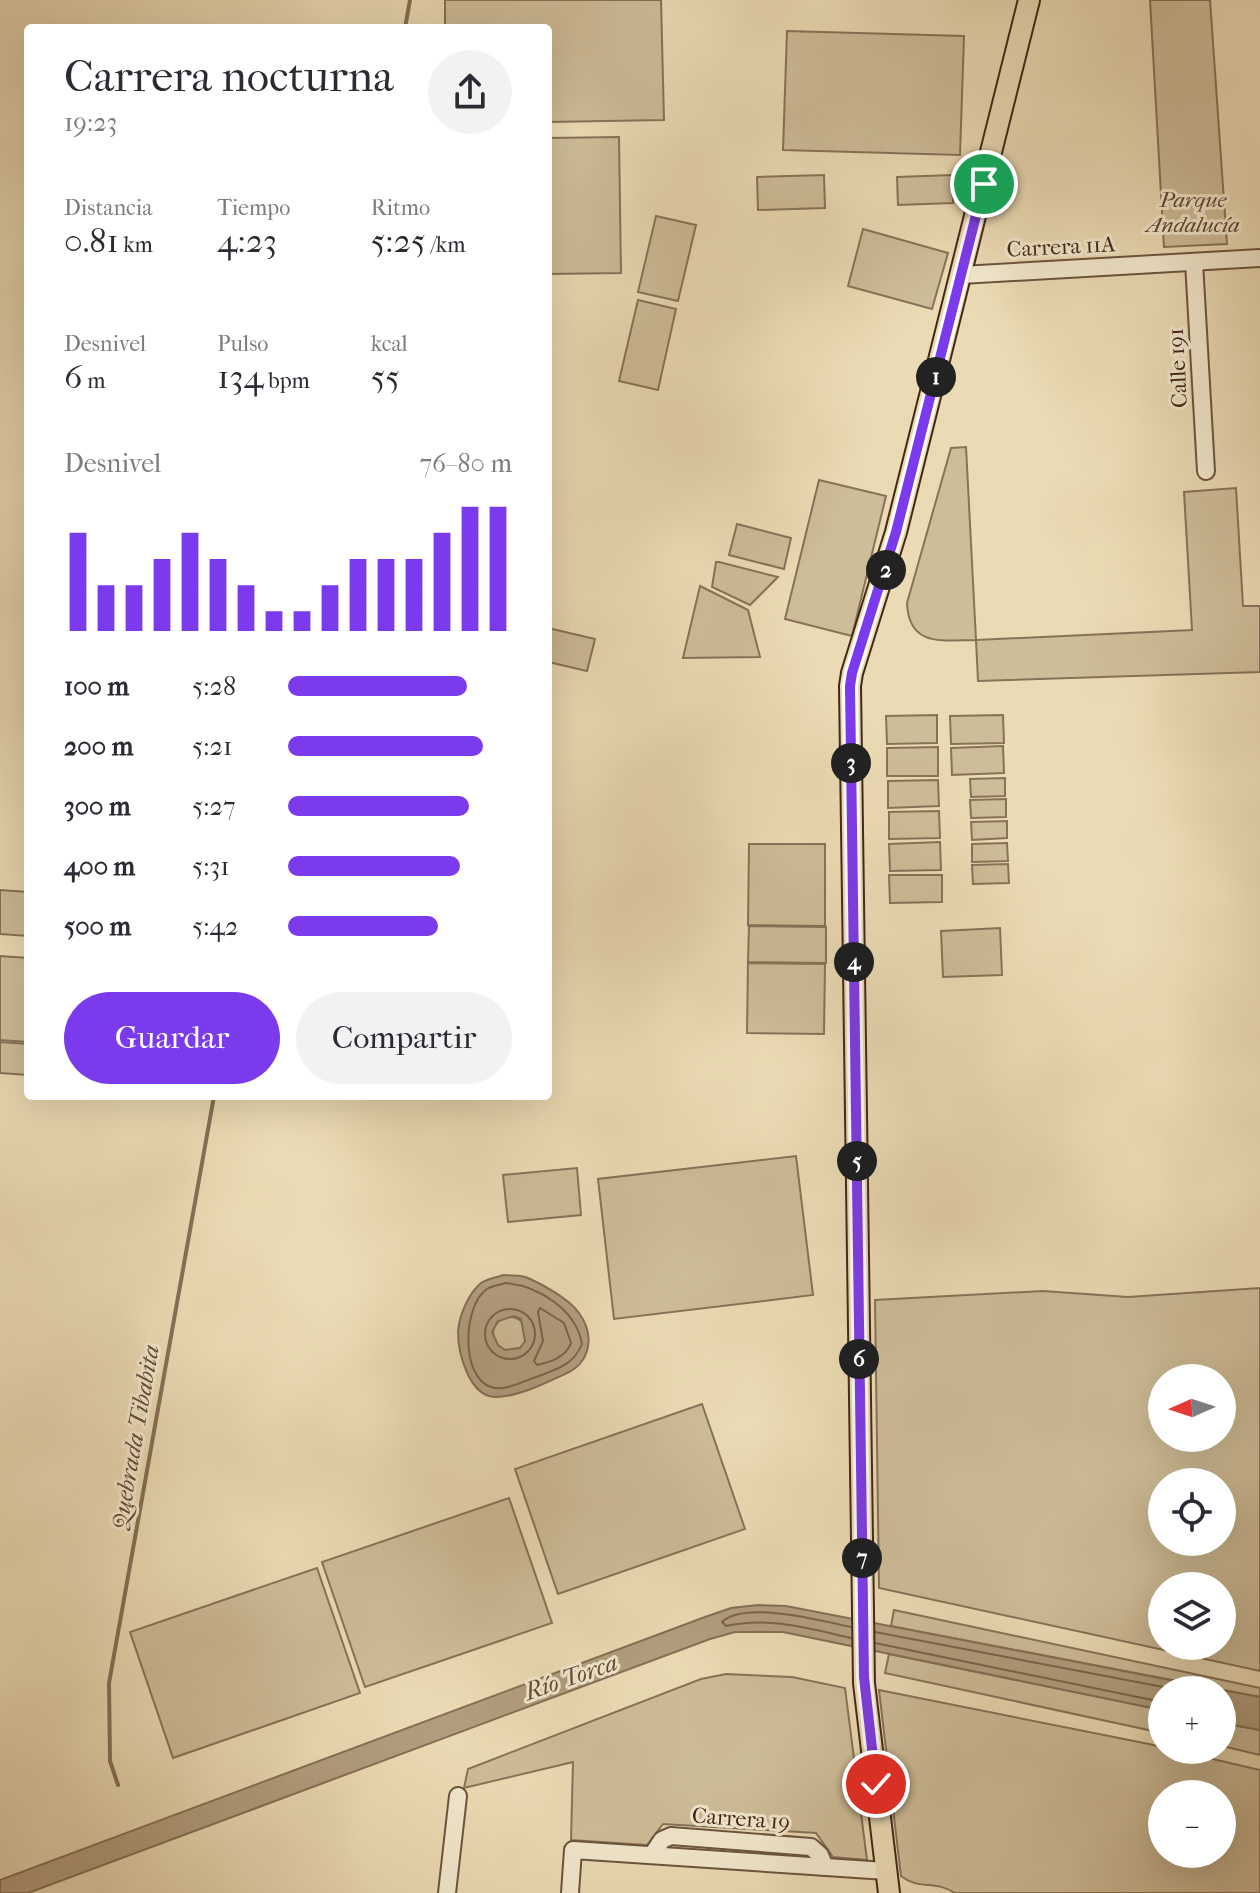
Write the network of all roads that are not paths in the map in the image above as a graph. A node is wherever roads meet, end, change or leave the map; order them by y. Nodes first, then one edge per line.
1 (1029, 0) edge
2 (1260, 258) edge
3 (1194, 262) junction
4 (961, 275) junction
5 (1206, 471) dead end
6 (458, 1796) dead end
7 (886, 1871) junction
8 (447, 1893) edge
9 (570, 1893) edge
10 (889, 1893) edge
11 (896, 1893) edge

1 - 4 main road
2 - 3 street, Carrera 11A
3 - 4 street, Carrera 11A
3 - 5 street, Calle 191
4 - 7 main road
6 - 8 street
7 - 9 street, Carrera 19
7 - 10 main road
7 - 11 main road

